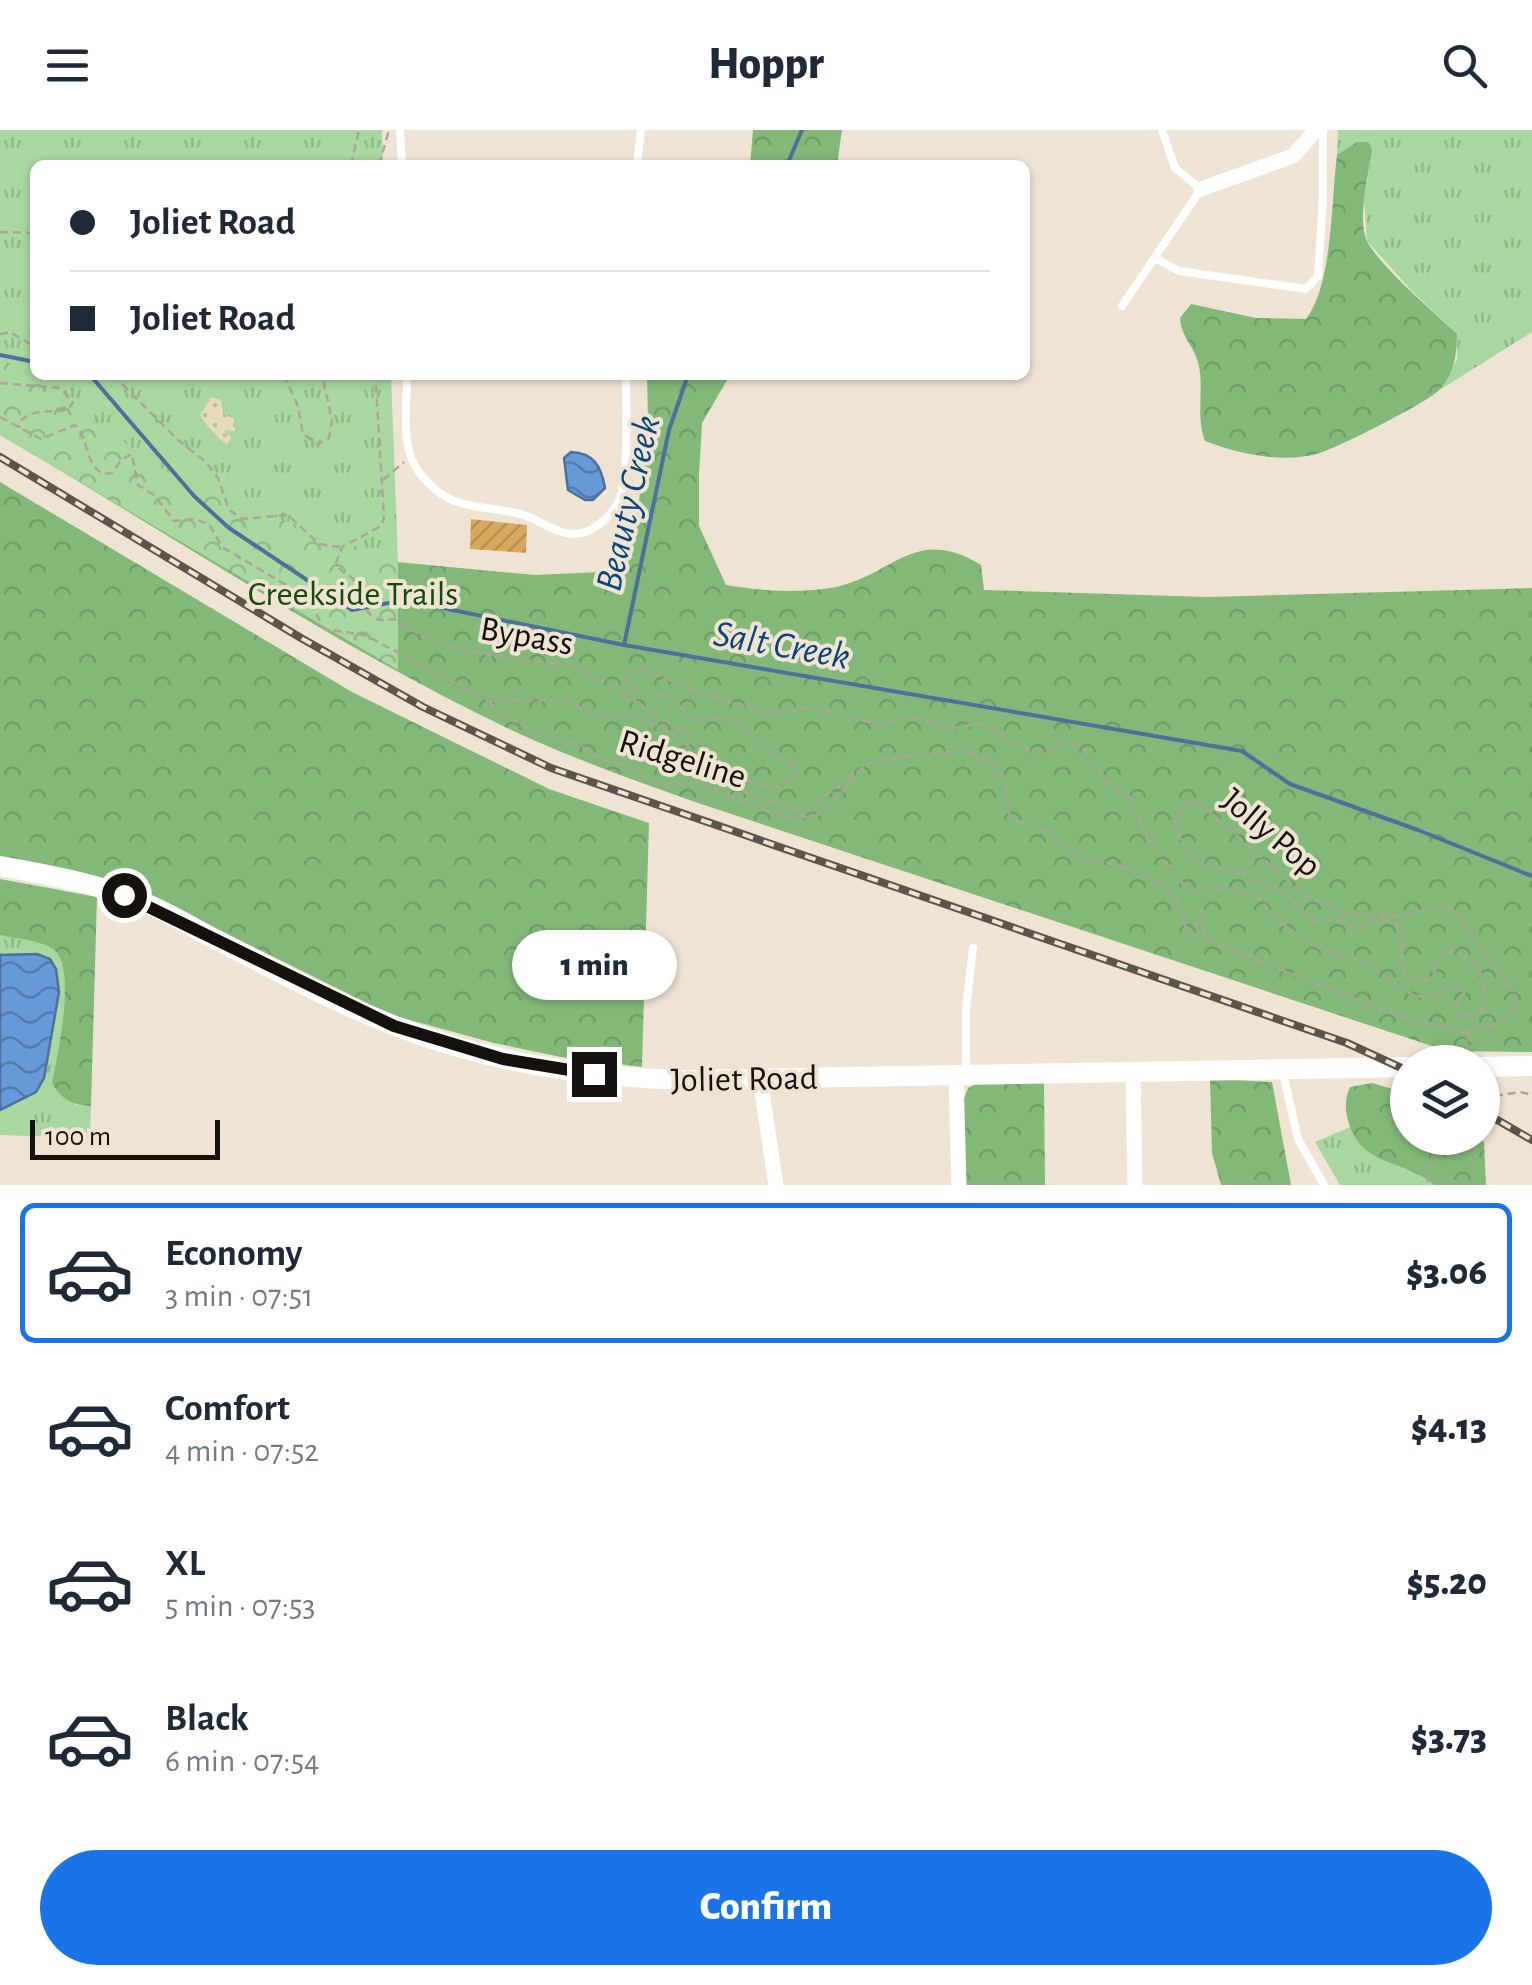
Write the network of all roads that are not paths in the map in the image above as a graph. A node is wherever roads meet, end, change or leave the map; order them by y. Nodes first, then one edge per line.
1 (400, 130) edge
2 (641, 130) edge
3 (1162, 130) edge
4 (1319, 130) edge
5 (402, 160) edge
6 (638, 160) edge
7 (1201, 190) junction
8 (1157, 259) junction
9 (1122, 306) dead end
10 (406, 380) edge
11 (626, 380) edge
12 (0, 866) edge
13 (974, 948) dead end
14 (1500, 1064) edge
15 (1532, 1066) edge
16 (1390, 1067) edge
17 (1282, 1068) junction
18 (1133, 1070) junction
19 (961, 1074) junction
20 (760, 1079) junction
21 (776, 1185) edge
22 (958, 1185) edge
23 (1135, 1185) edge
24 (1324, 1185) edge

1 - 5 lane
2 - 6 lane
3 - 7 lane
4 - 7 street
4 - 8 lane
7 - 8 lane
8 - 9 lane
10 - 11 lane
12 - 20 main road, Joliet Road
13 - 19 lane
14 - 15 main road
16 - 17 main road, Joliet Road
17 - 18 main road, Joliet Road
17 - 24 lane
18 - 19 main road, Joliet Road
18 - 23 street
19 - 20 main road, Joliet Road
19 - 22 street
20 - 21 street

